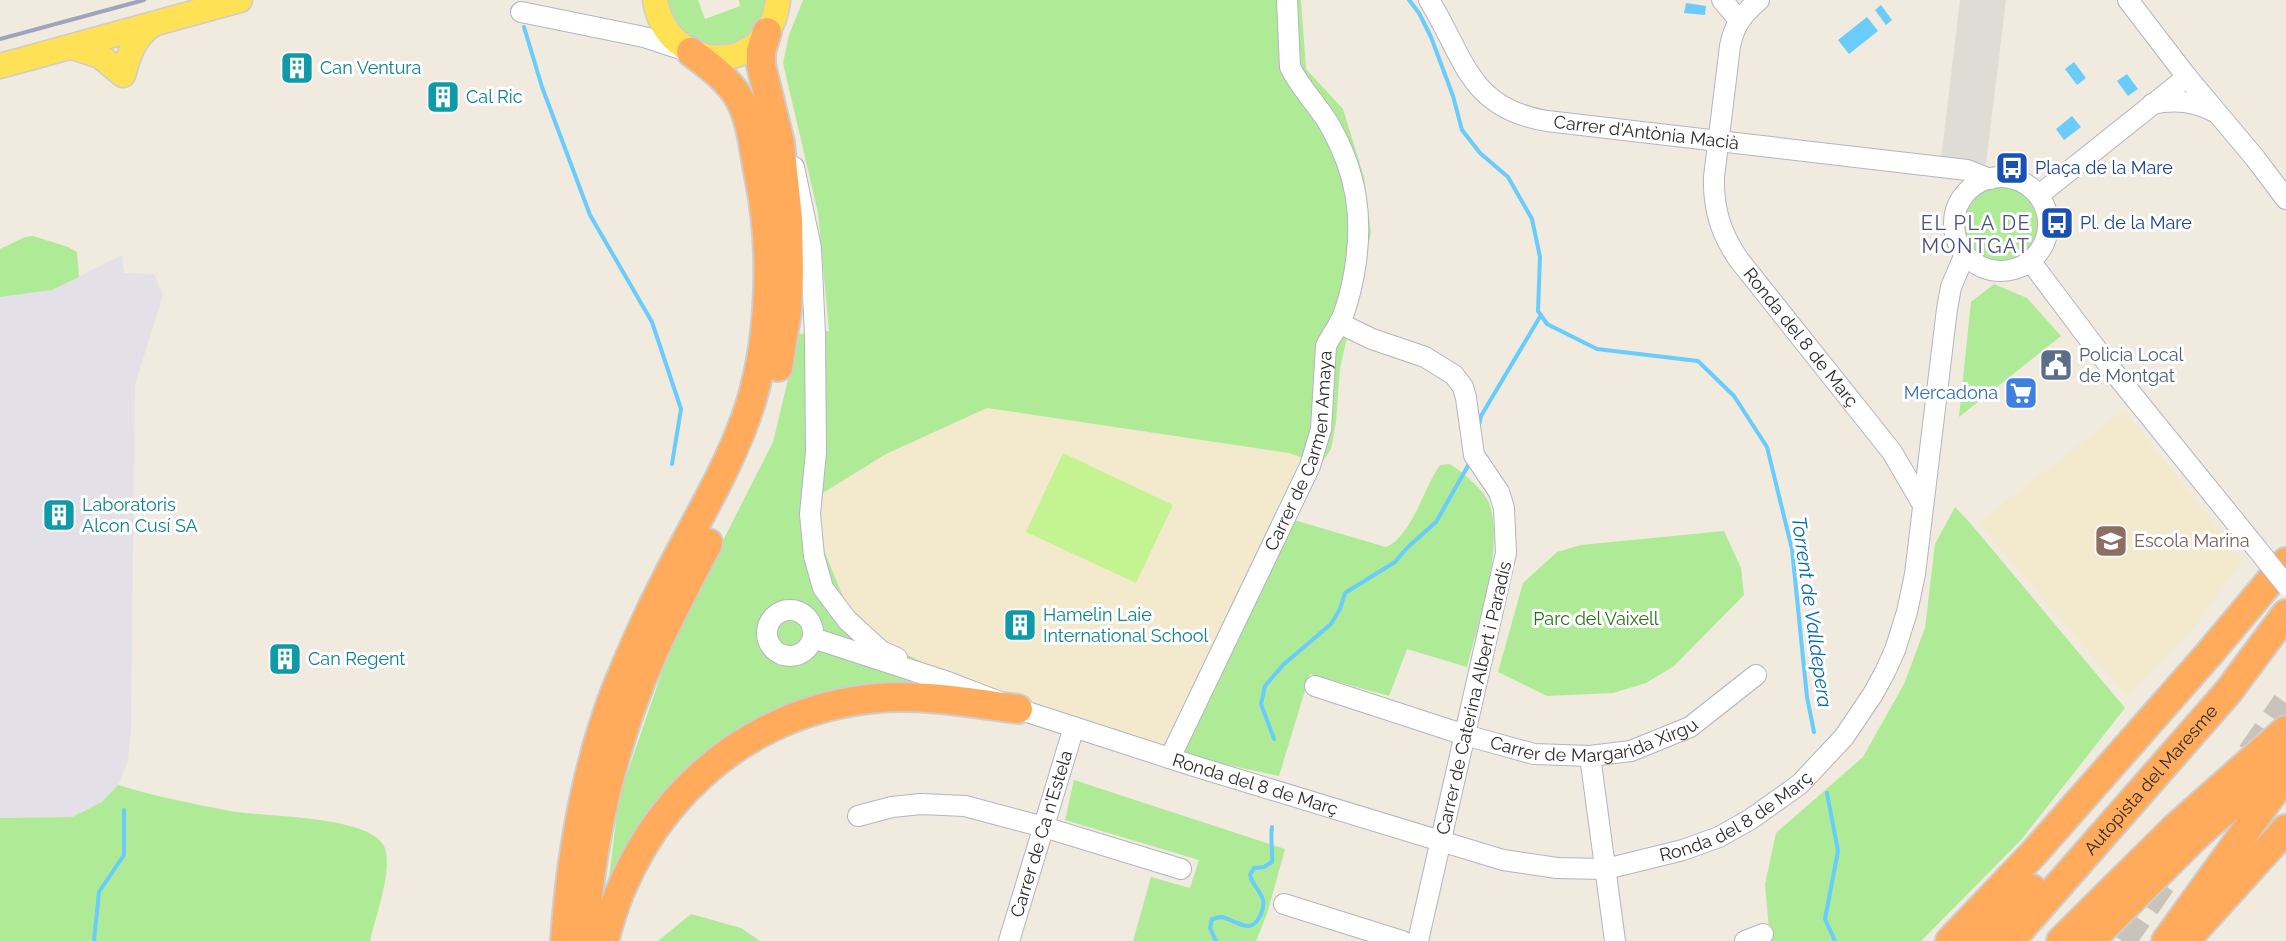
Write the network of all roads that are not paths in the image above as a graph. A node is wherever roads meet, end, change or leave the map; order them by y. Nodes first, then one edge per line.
1 (240, 0) edge
2 (778, 0) edge
3 (1287, 0) edge
4 (1429, 0) edge
5 (1722, 0) edge
6 (1759, 0) edge
7 (2128, 0) edge
8 (521, 12) dead end
9 (653, 17) edge
10 (1739, 20) junction
11 (158, 21) junction
12 (767, 32) junction
13 (72, 47) junction
14 (691, 52) junction
15 (0, 66) edge
16 (2187, 77) junction
17 (769, 98) junction
18 (2151, 104) junction
19 (2219, 114) junction
20 (1719, 141) junction
21 (1921, 165) junction
22 (1990, 179) junction
23 (2039, 195) junction
24 (2286, 199) edge
25 (1960, 203) junction
26 (1965, 254) junction
27 (2031, 262) junction
28 (1340, 323) junction
29 (1923, 505) junction
30 (2286, 562) edge
31 (2286, 585) edge
32 (2286, 614) edge
33 (813, 638) dead end
34 (1756, 675) dead end
35 (948, 682) junction
36 (1315, 686) dead end
37 (2228, 692) junction
38 (1018, 709) junction
39 (1074, 727) junction
40 (2286, 730) edge
41 (1465, 735) junction
42 (1590, 756) junction
43 (1170, 758) junction
44 (2286, 758) edge
45 (2286, 775) edge
46 (858, 816) dead end
47 (1044, 827) junction
48 (2286, 829) edge
49 (1441, 842) junction
50 (1181, 869) dead end
51 (1606, 869) junction
52 (1284, 904) dead end
53 (1014, 940) edge
54 (565, 941) edge
55 (584, 941) edge
56 (604, 941) edge
57 (1402, 941) edge
58 (1418, 941) edge
59 (1615, 941) edge
60 (1950, 941) edge
61 (1978, 941) edge
62 (2010, 941) edge
63 (2061, 941) edge
64 (2090, 941) edge
65 (2166, 941) edge
66 (2185, 941) edge

1 - 11 main road
2 - 12 main road
3 - 28 street, Carrer de Carmen Amaya
4 - 20 street, Carrer d'Antònia Macià
5 - 10 street
6 - 10 street, Ronda del 8 de Març
7 - 16 street
8 - 9 street
9 - 14 main road
10 - 20 street, Ronda del 8 de Març
11 - 13 main road
11 - 13 main road
12 - 14 main road
12 - 17 highway
13 - 15 main road
14 - 54 highway
16 - 18 street
16 - 19 street
17 - 35 street
17 - 55 highway
18 - 19 street
18 - 23 street
19 - 24 street
20 - 21 street, Carrer d'Antònia Macià
20 - 29 street, Ronda del 8 de Març
21 - 22 street, Carrer d'Antònia Macià
21 - 25 street, Carrer d'Antònia Macià
22 - 23 street
22 - 25 street
23 - 27 street
25 - 26 street
26 - 27 street
26 - 29 street
27 - 31 street, bridge
28 - 41 street, Carrer de Caterina Albert i Paradís
28 - 43 street, Carrer de Carmen Amaya
29 - 51 street, Ronda del 8 de Març
30 - 60 highway
32 - 37 highway, Autopista del Maresme
33 - 35 street, Ronda del 8 de Març
34 - 42 street, Carrer de Margarida Xirgu
35 - 38 street, Ronda del 8 de Març
36 - 41 street, Carrer de Margarida Xirgu
37 - 61 highway
37 - 62 highway, Autopista del Maresme
38 - 39 street, Ronda del 8 de Març
38 - 56 highway
39 - 43 street, Ronda del 8 de Març
39 - 47 street, Carrer de Ca n'Estela
40 - 63 highway
41 - 42 street, Carrer de Margarida Xirgu
41 - 49 street, Carrer de Caterina Albert i Paradís
42 - 51 street
43 - 49 street, Ronda del 8 de Març
44 - 64 highway
45 - 65 highway
46 - 47 street
47 - 50 street
47 - 53 street, Carrer de Ca n'Estela
48 - 66 highway
49 - 51 street, Ronda del 8 de Març
49 - 58 street, Carrer de Caterina Albert i Paradís
51 - 59 street
52 - 57 street

